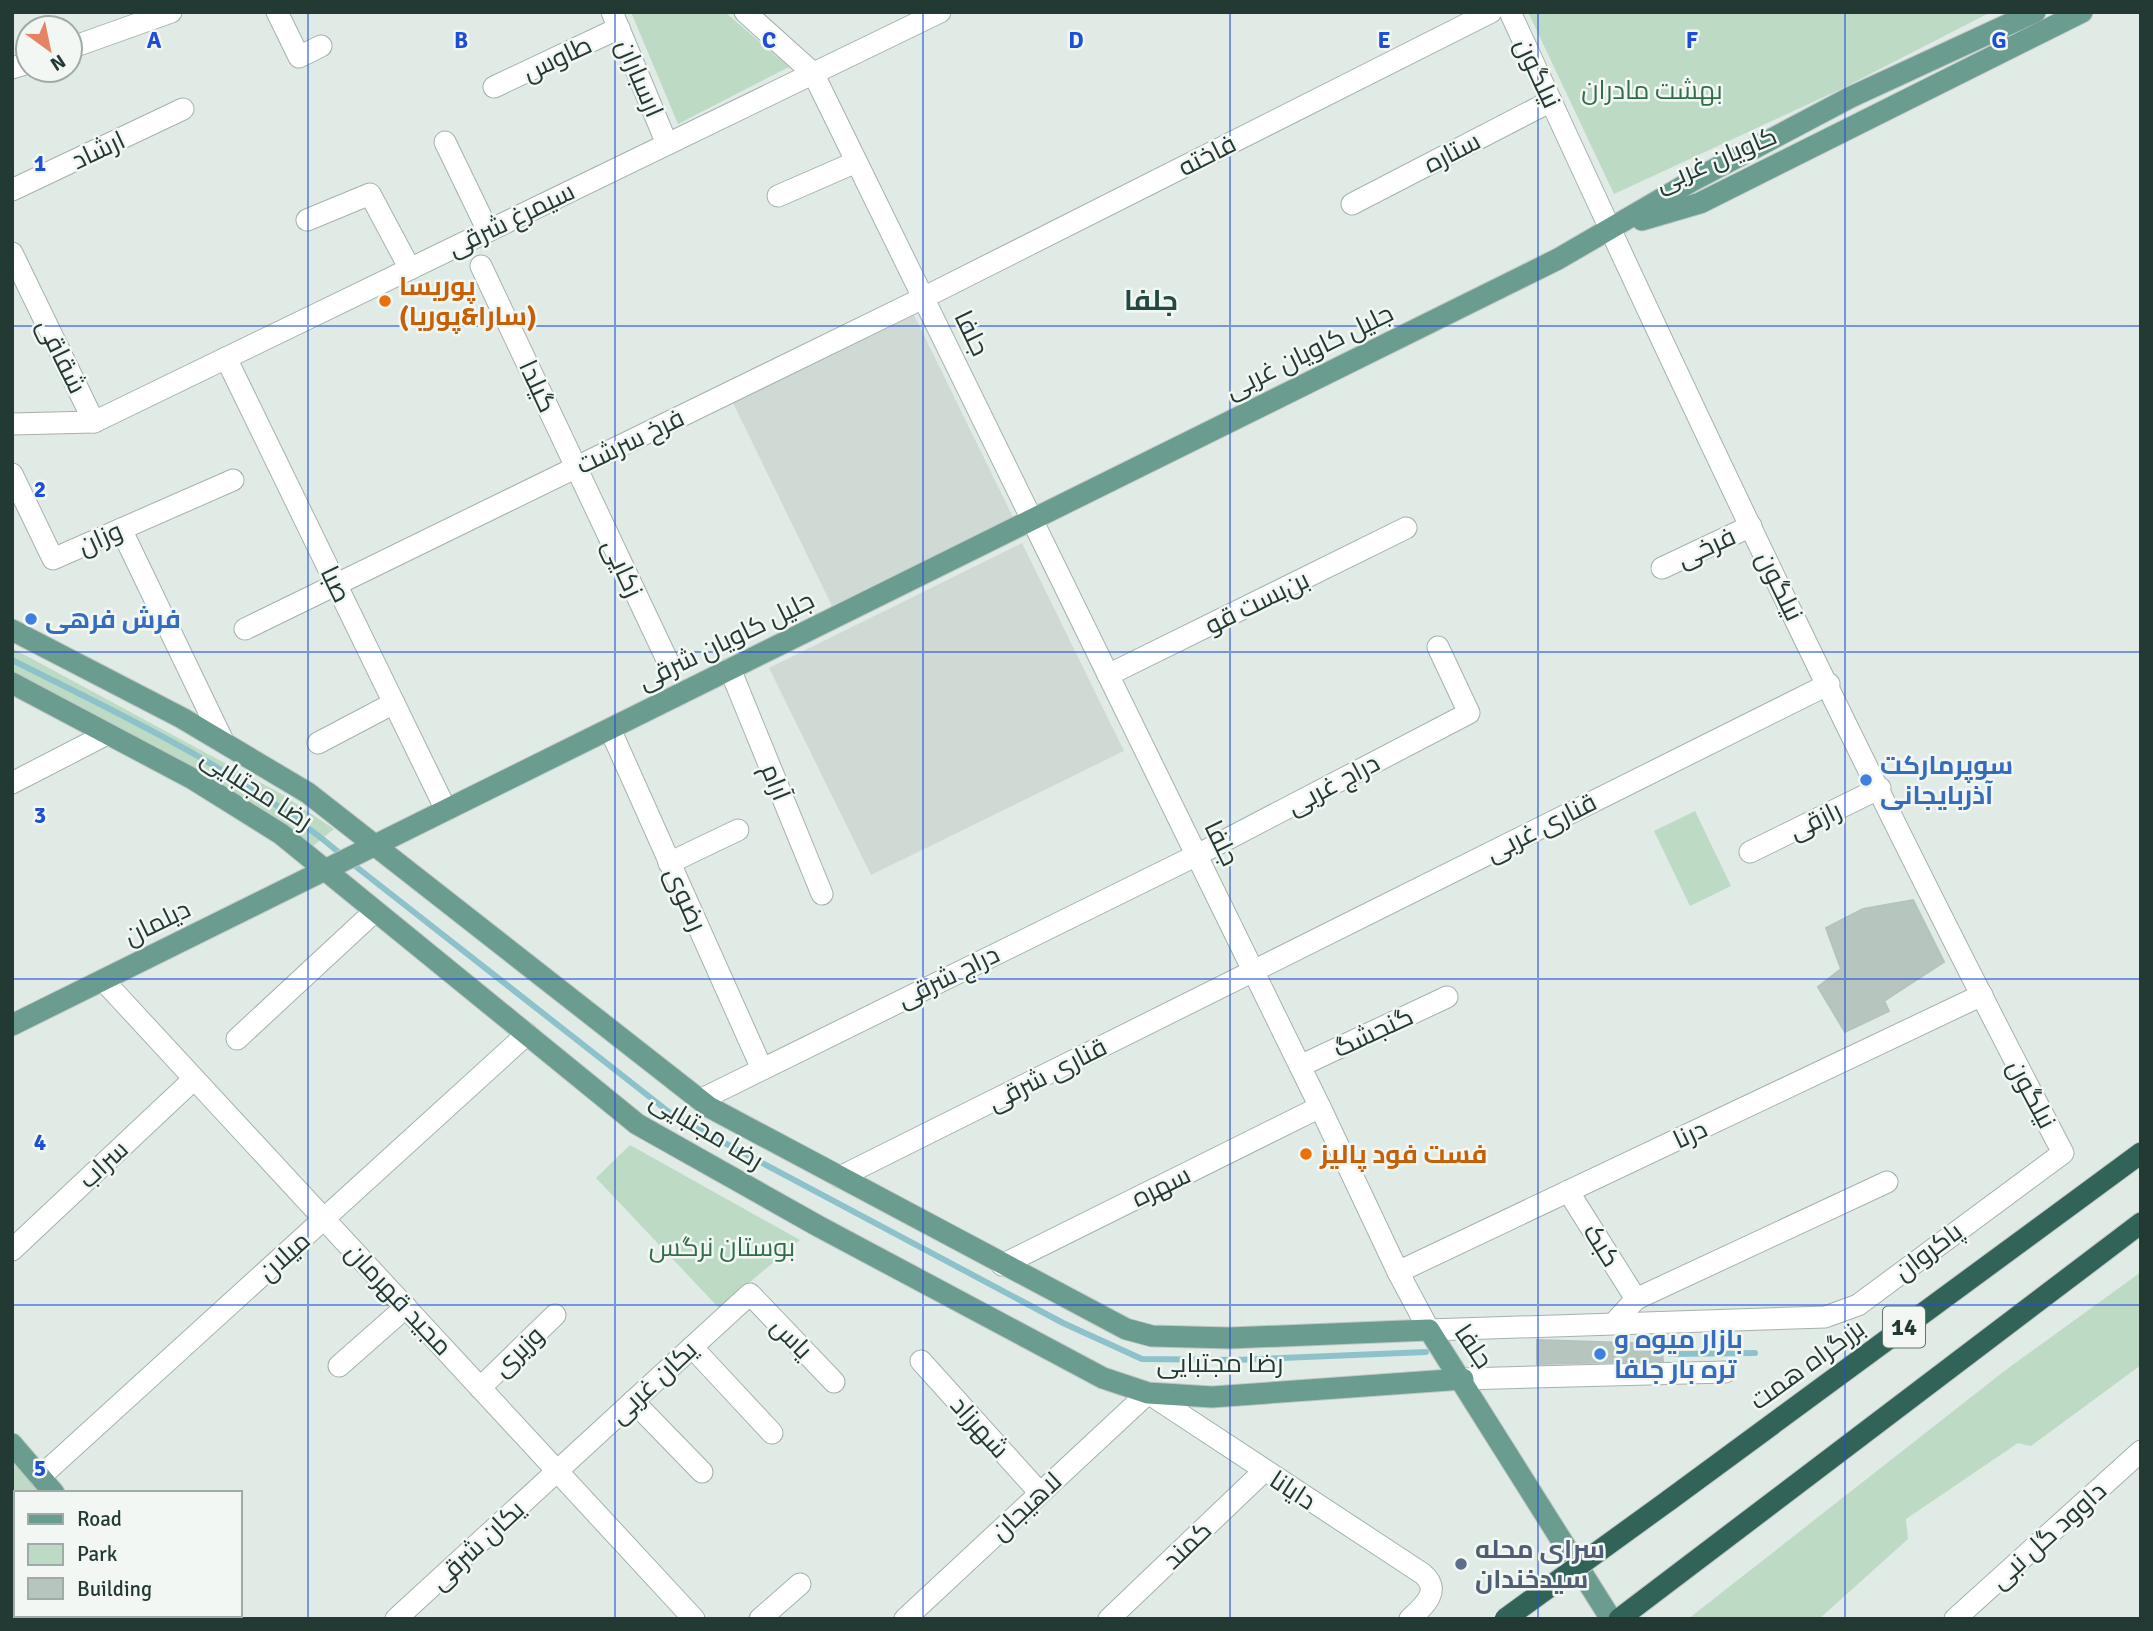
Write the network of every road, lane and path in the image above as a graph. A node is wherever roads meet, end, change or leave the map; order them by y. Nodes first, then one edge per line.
1 (171, 12) edge
2 (277, 12) edge
3 (745, 12) edge
4 (940, 12) edge
5 (1491, 12) edge
6 (1510, 12) edge
7 (2035, 12) edge
8 (2082, 12) edge
9 (615, 20) edge
10 (84, 43) edge
11 (321, 46) dead end
12 (813, 73) junction
13 (494, 87) dead end
14 (1551, 101) junction
15 (183, 109) dead end
16 (445, 142) dead end
17 (667, 144) junction
18 (856, 162) junction
19 (12, 190) edge
20 (778, 196) dead end
21 (1352, 204) dead end
22 (307, 220) dead end
23 (1610, 230) junction
24 (488, 231) junction
25 (12, 253) edge
26 (481, 266) dead end
27 (410, 269) junction
28 (923, 298) junction
29 (226, 358) junction
30 (94, 422) junction
31 (12, 424) edge
32 (576, 467) junction
33 (12, 474) edge
34 (233, 480) dead end
35 (1032, 519) junction
36 (1751, 526) junction
37 (1406, 528) dead end
38 (121, 529) junction
39 (1662, 568) dead end
40 (336, 584) junction
41 (245, 629) dead end
42 (12, 630) edge
43 (1438, 647) dead end
44 (671, 668) dead end
45 (730, 669) junction
46 (1108, 675) junction
47 (12, 683) edge
48 (1829, 684) junction
49 (394, 703) junction
50 (610, 729) junction
51 (107, 733) junction
52 (223, 741) junction
53 (318, 743) dead end
54 (12, 783) edge
55 (1880, 788) junction
56 (446, 810) junction
57 (737, 830) dead end
58 (377, 844) junction
59 (1750, 852) dead end
60 (1197, 855) junction
61 (670, 863) junction
62 (326, 870) junction
63 (821, 894) dead end
64 (375, 911) junction
65 (1253, 971) junction
66 (103, 980) junction
67 (1982, 995) junction
68 (1447, 997) dead end
69 (12, 1025) edge
70 (527, 1034) junction
71 (237, 1039) dead end
72 (1300, 1066) junction
73 (762, 1069) junction
74 (194, 1079) junction
75 (700, 1100) junction
76 (1320, 1107) junction
77 (2063, 1153) joint
78 (2141, 1153) edge
79 (840, 1177) junction
80 (1887, 1182) dead end
81 (1568, 1191) junction
82 (324, 1219) junction
83 (2135, 1229) edge
84 (12, 1250) edge
85 (1002, 1265) junction
86 (1398, 1272) junction
87 (750, 1294) joint
88 (1636, 1298) junction
89 (406, 1307) junction
90 (555, 1315) dead end
91 (1614, 1324) junction
92 (1429, 1330) junction
93 (692, 1347) junction
94 (921, 1361) dead end
95 (339, 1366) dead end
96 (1725, 1373) dead end
97 (1463, 1379) junction
98 (834, 1381) dead end
99 (480, 1388) junction
100 (1148, 1393) junction
101 (633, 1401) junction
102 (772, 1433) dead end
103 (12, 1444) edge
104 (2141, 1451) edge
105 (557, 1471) junction
106 (1264, 1471) junction
107 (702, 1472) dead end
108 (47, 1485) edge
109 (1040, 1493) junction
110 (800, 1584) dead end
111 (396, 1619) edge
112 (694, 1619) edge
113 (760, 1619) edge
114 (905, 1619) edge
115 (1109, 1619) edge
116 (1410, 1619) edge
117 (1505, 1619) edge
118 (1611, 1619) edge
119 (1619, 1619) edge
120 (1955, 1619) edge

1 - 10 street
2 - 11 street
3 - 12 street
4 - 12 street, سیمرغ شرقی
5 - 28 street, فاخته
6 - 14 street, نیلگون
7 - 23 main road, کاویان غربی
8 - 23 main road, کاویان غربی
9 - 13 street, طاوس
9 - 17 street, ارسباران
12 - 17 street, سیمرغ شرقی
12 - 18 street, جلفا
14 - 21 street, ستاره
14 - 23 street, نیلگون
15 - 19 street, ارشاد
16 - 24 street
17 - 24 street, سیمرغ شرقی
18 - 20 street
18 - 28 street, جلفا
22 - 27 street
23 - 35 main road, جلیل کاویان غربی
23 - 36 street, نیلگون
24 - 27 street, سیمرغ شرقی
25 - 30 street, شقاقی
26 - 32 street, گیلدا
27 - 29 street, سیمرغ شرقی
28 - 32 street, فرخ سرشت
28 - 35 street, جلفا
29 - 30 street, سیمرغ شرقی
29 - 40 street, صبا
30 - 31 street, سیمرغ شرقی
32 - 40 street, فرخ سرشت
32 - 44 street, زکایی
33 - 38 street, وزان
34 - 38 street, وزان
35 - 45 main road, جلیل کاویان شرقی
35 - 46 street, جلفا
36 - 39 street, فرخی
36 - 48 street, نیلگون
37 - 46 street, بن‌بست قو
38 - 52 street
40 - 41 street, فرخ سرشت
40 - 49 street, صبا
42 - 52 main road, رضا مجتبایی
43 - 60 street, دراج غربی
45 - 50 main road, جلیل کاویان شرقی
45 - 63 street, آرام
46 - 60 street, جلفا
47 - 51 main road, رضا مجتبایی
48 - 55 street, نیلگون
48 - 65 street, قناری غربی
49 - 53 street
49 - 56 street, صبا
50 - 56 main road, جلیل کاویان شرقی
50 - 61 street, رضوی
51 - 54 street
51 - 62 main road, رضا مجتبایی
52 - 58 main road, رضا مجتبایی
55 - 59 street, رازقی
55 - 67 street, نیلگون
56 - 58 main road, جلیل کاویان شرقی
57 - 61 street
58 - 62 main road, دیلمان
58 - 75 main road, رضا مجتبایی
60 - 65 street, جلفا
60 - 73 street, دراج شرقی
61 - 73 street, رضوی
62 - 64 main road, رضا مجتبایی
62 - 66 main road, دیلمان
64 - 70 main road, رضا مجتبایی
64 - 71 street
65 - 72 street, جلفا
65 - 79 street, قناری شرقی
66 - 69 main road, دیلمان
66 - 74 street, مجید قهرمان
67 - 77 street, نیلگون
67 - 81 street, درنا
68 - 72 street, گنجشگ
70 - 82 street, میلان
70 - 100 main road, رضا مجتبایی
72 - 76 street, جلفا
73 - 75 street, دراج شرقی
74 - 82 street, مجید قهرمان
74 - 84 street, سراب
75 - 79 main road, رضا مجتبایی
76 - 85 street, سهره
76 - 86 street, جلفا
77 - 91 street, پاکروان
78 - 117 highway, بزرگراه همت / 14, bridge
79 - 85 main road, رضا مجتبایی
80 - 88 street
81 - 86 street, درنا
81 - 88 street, کبک
82 - 89 street, مجید قهرمان
82 - 108 street, میلان
83 - 119 highway, 14
85 - 92 main road, رضا مجتبایی
86 - 92 street, جلفا
87 - 93 street, یکان غربی
87 - 98 street, یاس
88 - 91 street
89 - 95 street
89 - 99 street, مجید قهرمان
90 - 99 street, وزیری
91 - 92 street, پاکروان
92 - 97 main road, جلفا
93 - 101 street, یکان غربی
93 - 102 street
94 - 109 street, شهرزاد
96 - 97 street
97 - 100 main road, رضا مجتبایی
97 - 118 main road, جلفا
99 - 105 street, مجید قهرمان
100 - 106 street, دایانا
100 - 109 street, لاهیجان
101 - 105 street, یکان غربی
101 - 107 street
103 - 108 main road
104 - 120 street, داوود گل نبی
105 - 111 street, یکان شرقی
105 - 112 street, مجید قهرمان
106 - 115 street, کمند
106 - 116 street, دایانا
109 - 114 street, لاهیجان
110 - 113 street

